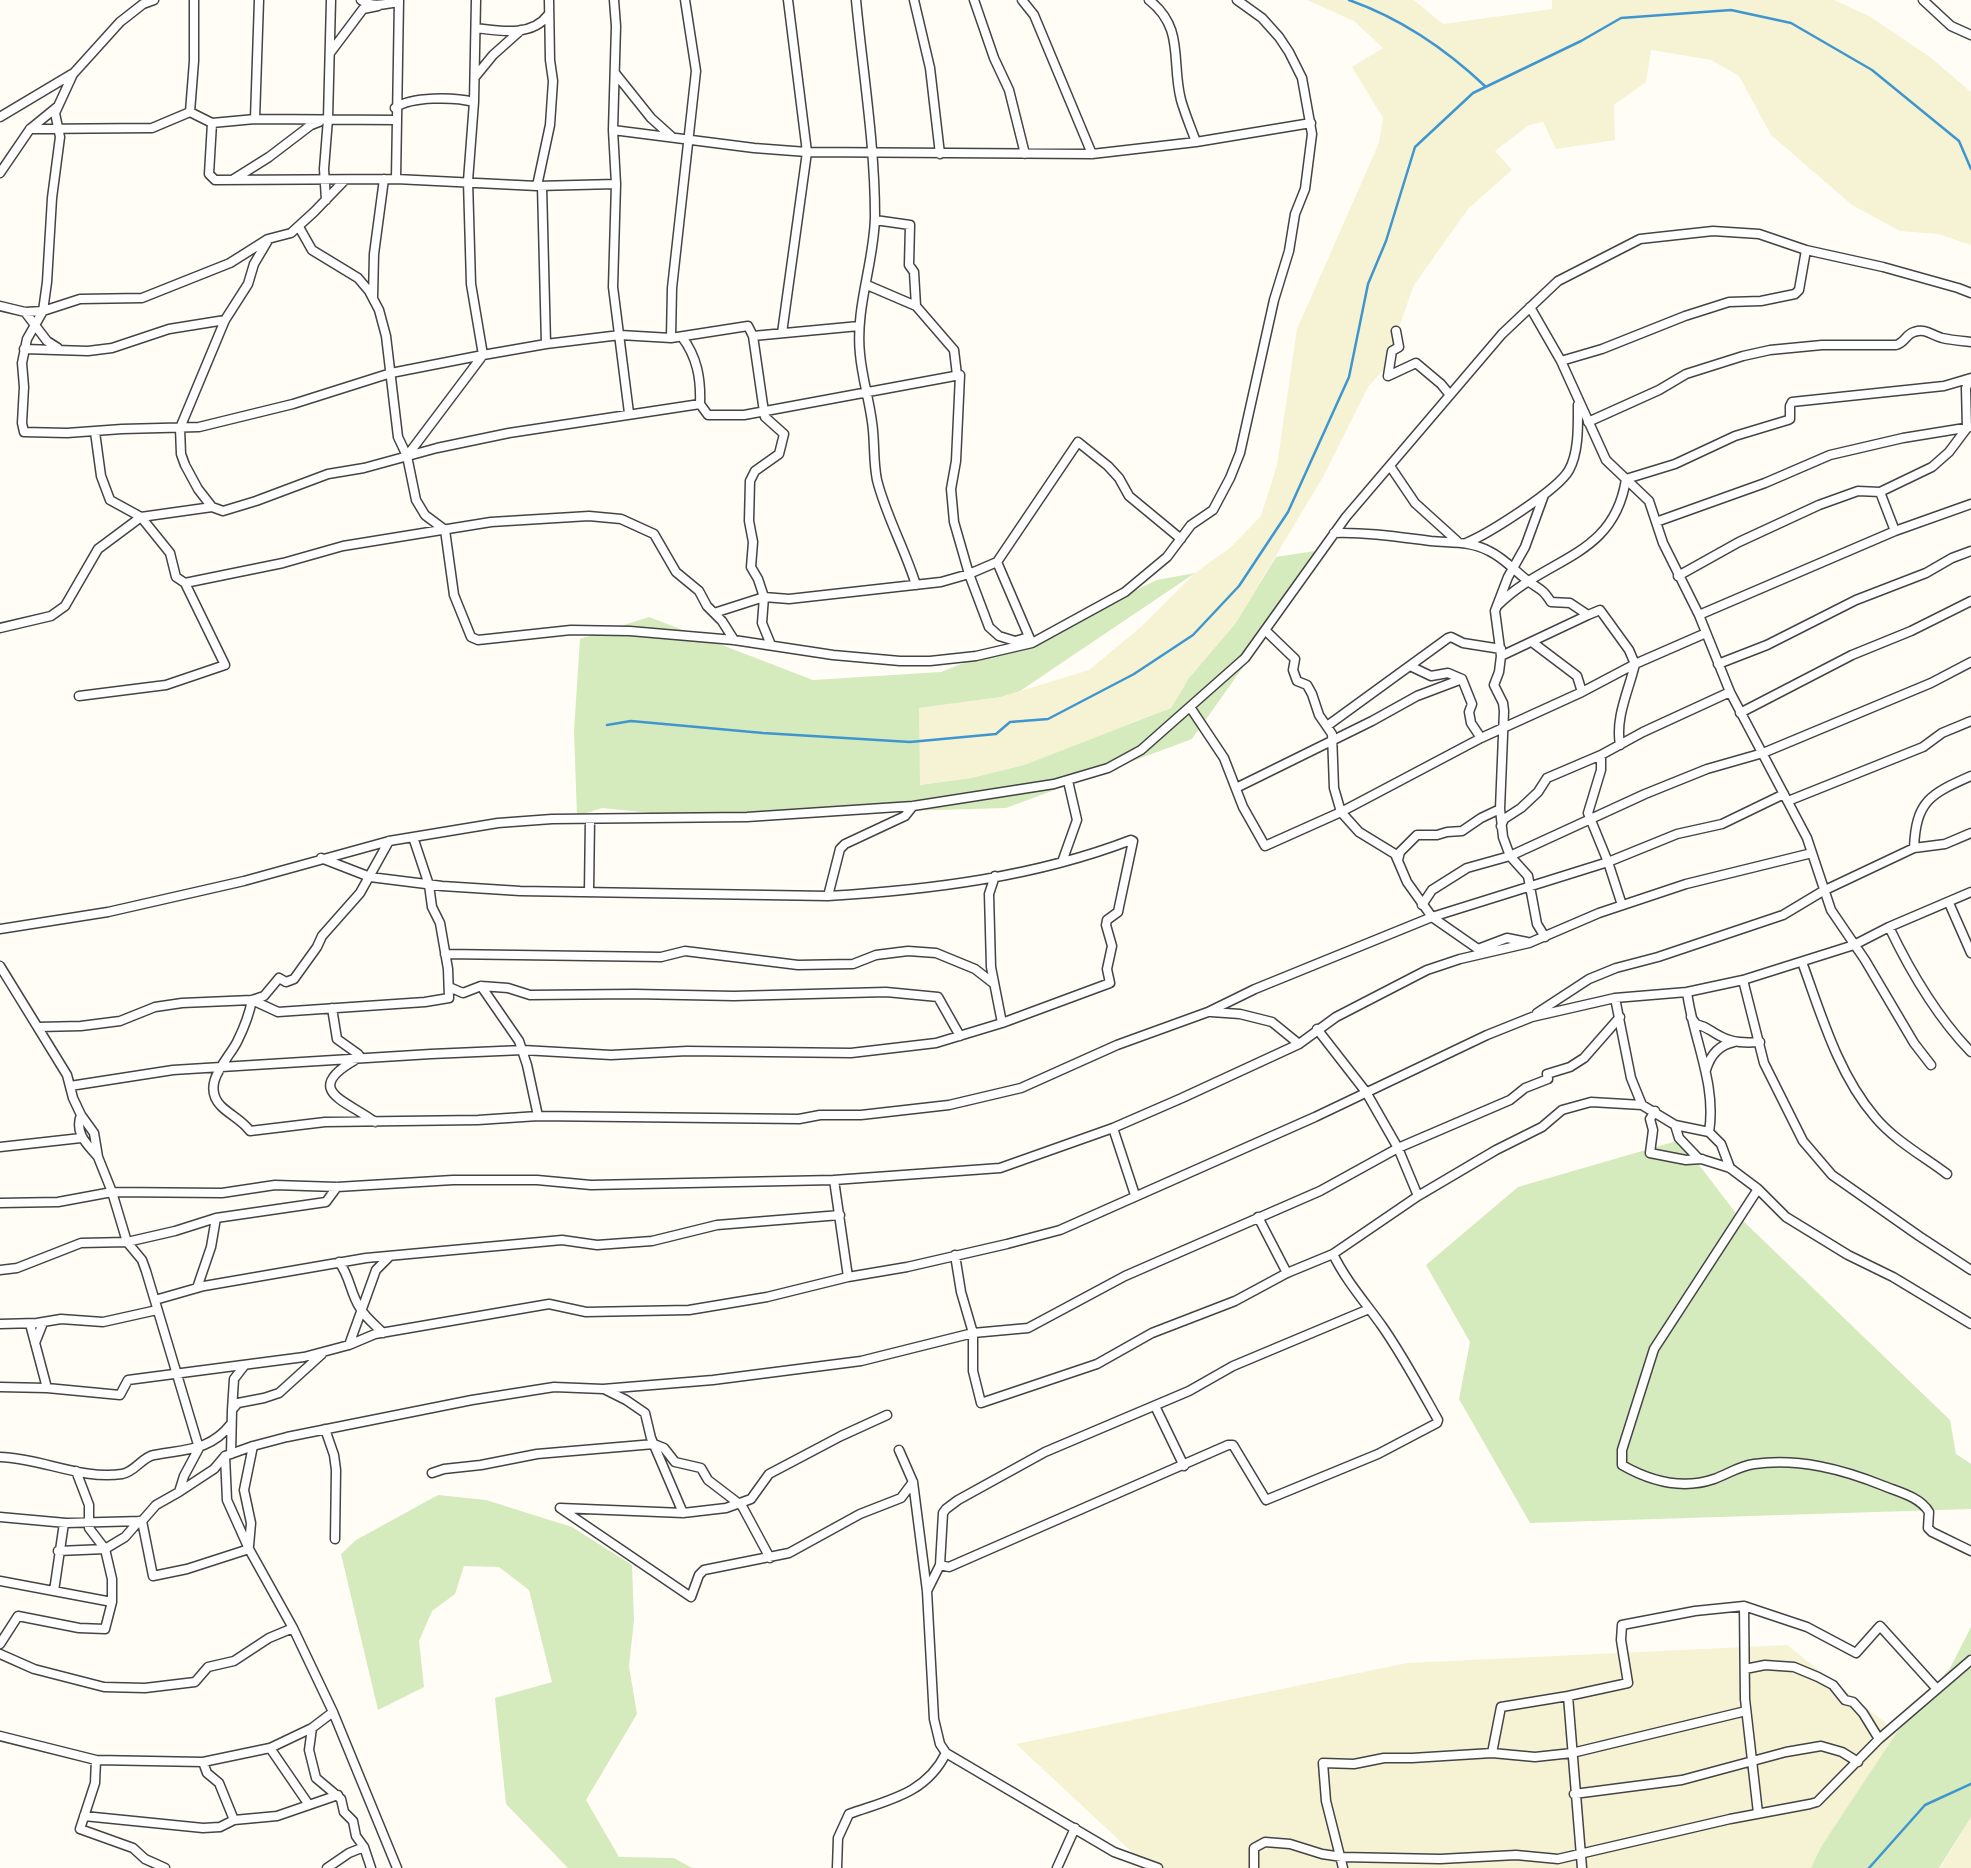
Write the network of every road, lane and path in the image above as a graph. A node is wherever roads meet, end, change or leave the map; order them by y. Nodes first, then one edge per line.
1 (154, 0) edge
2 (194, 0) edge
3 (259, 0) edge
4 (331, 0) edge
5 (361, 0) edge
6 (476, 0) edge
7 (549, 0) edge
8 (614, 0) edge
9 (685, 0) edge
10 (788, 0) edge
11 (856, 0) edge
12 (914, 0) edge
13 (974, 0) edge
14 (1021, 0) edge
15 (1149, 0) edge
16 (1237, 0) edge
17 (1923, 0) edge
18 (399, 1) edge
19 (378, 6) junction
20 (548, 15) junction
21 (475, 28) junction
22 (521, 30) junction
23 (1971, 35) edge
24 (329, 53) junction
25 (615, 73) junction
26 (73, 74) junction
27 (475, 77) junction
28 (474, 102) junction
29 (58, 106) junction
30 (395, 108) junction
31 (190, 111) junction
32 (0, 117) edge
33 (255, 119) junction
34 (328, 119) junction
35 (396, 120) junction
36 (212, 123) junction
37 (1311, 123) junction
38 (30, 129) junction
39 (59, 130) junction
40 (613, 130) junction
41 (672, 137) junction
42 (689, 139) junction
43 (1196, 142) junction
44 (807, 152) junction
45 (874, 153) junction
46 (940, 154) junction
47 (1025, 154) junction
48 (1092, 154) junction
49 (0, 173) edge
50 (384, 179) junction
51 (396, 179) junction
52 (232, 180) junction
53 (324, 180) junction
54 (344, 181) junction
55 (468, 181) junction
56 (615, 184) junction
57 (539, 186) junction
58 (326, 200) junction
59 (875, 220) junction
60 (299, 226) junction
61 (268, 239) junction
62 (1806, 250) junction
63 (867, 285) junction
64 (1971, 293) edge
65 (374, 300) junction
66 (0, 306) edge
67 (915, 306) junction
68 (1530, 307) junction
69 (43, 311) junction
70 (25, 312) junction
71 (225, 320) junction
72 (36, 324) junction
73 (859, 326) junction
74 (1396, 331) dead end
75 (782, 334) junction
76 (620, 335) junction
77 (682, 337) junction
78 (753, 337) junction
79 (671, 338) junction
80 (1971, 342) edge
81 (546, 344) junction
82 (59, 348) junction
83 (24, 349) junction
84 (483, 355) junction
85 (1561, 361) junction
86 (391, 373) junction
87 (957, 375) junction
88 (1970, 378) edge
89 (866, 391) junction
90 (1450, 395) junction
91 (1578, 400) junction
92 (700, 404) junction
93 (764, 412) junction
94 (629, 413) junction
95 (1587, 422) junction
96 (1969, 427) edge
97 (180, 428) junction
98 (95, 432) junction
99 (407, 456) junction
100 (1390, 466) junction
101 (1626, 479) junction
102 (1880, 492) junction
103 (1544, 495) junction
104 (1971, 504) edge
105 (212, 507) junction
106 (141, 517) junction
107 (1656, 522) junction
108 (445, 530) junction
109 (1895, 531) junction
110 (1335, 533) junction
111 (1181, 539) junction
112 (1462, 542) junction
113 (1971, 551) edge
114 (997, 562) junction
115 (1513, 569) junction
116 (969, 574) junction
117 (1678, 576) junction
118 (1528, 581) junction
119 (185, 583) junction
120 (916, 585) junction
121 (764, 597) junction
122 (1971, 601) edge
123 (1497, 605) junction
124 (714, 613) junction
125 (1588, 615) junction
126 (1699, 615) junction
127 (0, 628) edge
128 (1266, 631) junction
129 (1706, 633) junction
130 (734, 640) junction
131 (1030, 640) junction
132 (1532, 642) junction
133 (771, 645) junction
134 (1501, 652) junction
135 (1971, 662) edge
136 (1635, 664) junction
137 (1718, 664) junction
138 (1410, 666) junction
139 (1462, 679) junction
140 (1582, 692) junction
141 (1730, 692) junction
142 (79, 696) dead end
143 (1190, 707) junction
144 (1740, 713) junction
145 (1971, 721) edge
146 (1327, 726) junction
147 (1502, 729) junction
148 (1481, 738) junction
149 (1334, 740) junction
150 (1620, 745) junction
151 (1763, 753) junction
152 (1601, 755) junction
153 (1971, 776) edge
154 (1068, 781) junction
155 (1236, 788) junction
156 (1786, 797) junction
157 (913, 806) junction
158 (1500, 809) junction
159 (1340, 813) junction
160 (590, 819) junction
161 (1589, 819) junction
162 (1501, 826) junction
163 (1971, 834) edge
164 (413, 837) junction
165 (389, 841) junction
166 (1914, 848) junction
167 (1812, 853) junction
168 (1510, 856) junction
169 (321, 859) junction
170 (1398, 860) junction
171 (1062, 862) junction
172 (1608, 862) junction
173 (995, 876) junction
174 (370, 877) junction
175 (429, 885) junction
176 (1531, 886) junction
177 (589, 891) junction
178 (1823, 891) junction
179 (1971, 892) edge
180 (828, 896) junction
181 (1949, 903) junction
182 (1422, 905) junction
183 (1622, 905) junction
184 (1432, 917) junction
185 (1889, 927) junction
186 (0, 929) edge
187 (1545, 937) junction
188 (1529, 943) junction
189 (1854, 945) junction
190 (1971, 953) edge
191 (445, 954) junction
192 (1802, 962) junction
193 (0, 965) edge
194 (1743, 980) junction
195 (993, 983) junction
196 (481, 986) junction
197 (449, 987) junction
198 (1688, 992) junction
199 (1615, 998) junction
200 (252, 1000) junction
201 (332, 1008) junction
202 (1208, 1012) junction
203 (1532, 1017) junction
204 (1620, 1017) junction
205 (1690, 1017) junction
206 (1002, 1023) junction
207 (38, 1027) junction
208 (1317, 1029) junction
209 (960, 1036) junction
210 (1734, 1042) junction
211 (1760, 1042) junction
212 (1299, 1044) junction
213 (523, 1050) junction
214 (1971, 1052) edge
215 (359, 1058) junction
216 (1931, 1065) dead end
217 (218, 1068) junction
218 (1706, 1070) junction
219 (70, 1086) junction
220 (1366, 1092) junction
221 (1642, 1105) junction
222 (1655, 1111) junction
223 (81, 1115) junction
224 (538, 1116) junction
225 (375, 1122) junction
226 (1675, 1125) junction
227 (1113, 1128) junction
228 (1709, 1132) junction
229 (81, 1138) junction
230 (0, 1147) edge
231 (1398, 1148) junction
232 (98, 1157) junction
233 (1705, 1159) junction
234 (1730, 1168) junction
235 (1947, 1174) dead end
236 (834, 1180) junction
237 (337, 1186) junction
238 (1758, 1189) junction
239 (112, 1192) junction
240 (1135, 1195) junction
241 (1418, 1196) junction
242 (0, 1203) edge
243 (840, 1215) junction
244 (1258, 1217) junction
245 (216, 1218) junction
246 (127, 1242) junction
247 (1333, 1254) junction
248 (955, 1255) junction
249 (390, 1257) junction
250 (339, 1262) junction
251 (0, 1270) edge
252 (1971, 1270) edge
253 (1287, 1273) junction
254 (848, 1277) junction
255 (197, 1288) junction
256 (155, 1300) junction
257 (360, 1309) junction
258 (1369, 1309) junction
259 (157, 1310) junction
260 (43, 1323) junction
261 (0, 1324) edge
262 (30, 1324) junction
263 (1971, 1324) edge
264 (383, 1333) junction
265 (973, 1333) junction
266 (35, 1343) junction
267 (349, 1345) junction
268 (323, 1352) junction
269 (244, 1366) junction
270 (177, 1372) junction
271 (0, 1387) edge
272 (47, 1388) junction
273 (603, 1389) junction
274 (1155, 1406) junction
275 (232, 1410) junction
276 (887, 1415) dead end
277 (231, 1424) junction
278 (325, 1429) junction
279 (654, 1444) junction
280 (253, 1446) junction
281 (198, 1448) junction
282 (900, 1450) dead end
283 (228, 1455) junction
284 (0, 1457) edge
285 (1184, 1466) junction
286 (76, 1471) junction
287 (432, 1473) dead end
288 (913, 1482) junction
289 (179, 1492) junction
290 (737, 1503) junction
291 (683, 1513) junction
292 (0, 1517) edge
293 (140, 1521) junction
294 (88, 1522) junction
295 (64, 1523) junction
296 (335, 1538) dead end
297 (249, 1548) junction
298 (105, 1549) junction
299 (58, 1551) junction
300 (1971, 1551) edge
301 (770, 1558) junction
302 (940, 1565) junction
303 (0, 1581) edge
304 (54, 1591) junction
305 (927, 1591) junction
306 (112, 1602) junction
307 (1744, 1606) junction
308 (293, 1628) junction
309 (0, 1644) edge
310 (0, 1654) edge
311 (1971, 1660) edge
312 (1745, 1669) junction
313 (1937, 1689) junction
314 (1568, 1696) junction
315 (1746, 1711) junction
316 (333, 1712) junction
317 (312, 1728) junction
318 (0, 1736) edge
319 (1879, 1739) junction
320 (270, 1748) junction
321 (946, 1753) junction
322 (1492, 1753) junction
323 (1572, 1753) junction
324 (96, 1760) junction
325 (1752, 1761) junction
326 (203, 1762) junction
327 (1858, 1762) junction
328 (1574, 1794) junction
329 (338, 1795) junction
330 (309, 1805) junction
331 (1758, 1813) junction
332 (84, 1816) junction
333 (234, 1820) junction
334 (1075, 1828) junction
335 (364, 1847) junction
336 (1580, 1855) junction
337 (1342, 1857) junction
338 (165, 1868) edge
339 (327, 1868) edge
340 (371, 1868) edge
341 (397, 1868) edge
342 (837, 1868) edge
343 (1056, 1868) edge
344 (1158, 1868) edge
345 (1254, 1868) edge
346 (1343, 1868) edge
347 (1582, 1868) edge

1 - 26 street
2 - 31 street
3 - 33 street
4 - 24 street
5 - 19 street
6 - 21 street
7 - 20 street
8 - 25 street
9 - 42 street
10 - 44 street
11 - 45 street
12 - 46 street
13 - 47 street
14 - 48 street
15 - 43 street
16 - 37 street
17 - 23 street
18 - 19 street
18 - 30 street
19 - 24 street
20 - 22 street
20 - 57 street
21 - 22 street
21 - 27 street
22 - 27 street
24 - 34 street
25 - 40 street
25 - 41 street
26 - 29 street
26 - 32 street
27 - 28 street
28 - 30 street
28 - 55 street
29 - 38 street
29 - 39 street
30 - 35 street
31 - 36 street
31 - 39 street
33 - 34 street
33 - 36 street
34 - 35 street
34 - 52 street
34 - 53 street
35 - 51 street
36 - 52 street
37 - 43 street
37 - 111 street
38 - 39 street
38 - 49 street
39 - 69 street
40 - 41 street
40 - 56 street
41 - 42 street
42 - 44 street
42 - 79 street
43 - 48 street
44 - 45 street
44 - 75 street
45 - 46 street
45 - 59 street
46 - 47 street
47 - 48 street
50 - 51 street
50 - 54 street
50 - 65 street
51 - 55 street
52 - 53 street
53 - 54 street
53 - 58 street
54 - 58 street
55 - 57 street
55 - 84 street
56 - 57 street
56 - 76 street
57 - 81 street
58 - 60 street
59 - 63 street
59 - 67 street
60 - 61 street
60 - 65 street
61 - 69 street
61 - 71 street
62 - 64 street
62 - 68 street
62 - 85 street
63 - 67 street
63 - 73 street
65 - 86 street
66 - 70 street
67 - 87 street
68 - 85 street
68 - 90 street
69 - 70 street
69 - 72 street
70 - 72 street
71 - 82 street
71 - 97 street
72 - 82 street
72 - 83 street
73 - 75 street
73 - 89 street
74 - 90 street
75 - 78 street
76 - 79 street
76 - 81 street
76 - 94 street
77 - 78 street
77 - 79 street
77 - 92 street
78 - 93 street
80 - 95 street
81 - 84 street
82 - 83 street
83 - 98 street
84 - 86 street
84 - 99 street
85 - 91 street
86 - 97 street
86 - 99 street
87 - 89 street
87 - 116 street
88 - 96 street
88 - 101 street
89 - 93 street
89 - 120 street
90 - 100 street
91 - 95 street
91 - 103 street
92 - 93 street
92 - 94 street
93 - 121 street
94 - 99 street
95 - 101 street
96 - 102 street
96 - 107 street
97 - 98 street
97 - 105 street
98 - 106 street
99 - 105 street
99 - 108 street
100 - 110 street
100 - 112 street
101 - 107 street
101 - 118 street
102 - 109 street
102 - 117 street
103 - 112 street
103 - 115 street
104 - 109 street
105 - 106 street
106 - 119 street
106 - 127 street
107 - 117 street
108 - 119 street
108 - 124 street
108 - 130 street
109 - 126 street
110 - 112 street
110 - 128 street
111 - 114 street
111 - 131 street
112 - 115 street
113 - 137 street
114 - 116 street
114 - 131 street
115 - 118 street
115 - 123 street
116 - 120 street
116 - 131 street
117 - 126 street
118 - 123 street
118 - 125 street
119 - 142 street
120 - 121 street
121 - 124 street
121 - 133 street
122 - 144 street
123 - 134 street
124 - 130 street
125 - 132 street
125 - 136 street
126 - 129 street
128 - 143 street
128 - 146 street
129 - 136 street
129 - 137 street
130 - 133 street
131 - 133 street
132 - 134 street
132 - 140 street
134 - 138 street
134 - 147 street
135 - 151 street
136 - 140 street
136 - 150 street
137 - 141 street
138 - 139 street
138 - 146 street
139 - 148 street
139 - 149 street
140 - 147 street
141 - 144 street
141 - 150 street
143 - 154 street
143 - 155 street
144 - 151 street
145 - 156 street
146 - 149 street
147 - 148 street
147 - 158 street
148 - 159 street
149 - 155 street
149 - 159 street
150 - 152 street
151 - 156 street
151 - 161 street
152 - 161 street
152 - 162 street
153 - 166 street
154 - 157 street
154 - 171 street
155 - 159 street
156 - 167 street
156 - 172 street
157 - 160 street
157 - 180 street
158 - 162 street
158 - 170 street
159 - 170 street
160 - 164 street
160 - 177 street
161 - 168 street
161 - 172 street
162 - 168 street
163 - 166 street
164 - 165 street
164 - 175 street
165 - 169 street
165 - 174 street
166 - 178 street
167 - 178 street
167 - 183 street
168 - 176 street
168 - 182 street
169 - 174 street
169 - 186 street
170 - 182 street
171 - 173 street
171 - 206 street
172 - 176 street
172 - 183 street
173 - 180 street
173 - 195 street
174 - 175 street
174 - 200 street
175 - 177 street
175 - 191 street
176 - 184 street
176 - 187 street
177 - 180 street
178 - 189 street
178 - 203 street
179 - 181 street
181 - 185 street
181 - 190 street
182 - 184 street
183 - 187 street
184 - 188 street
184 - 202 street
185 - 189 street
185 - 214 street
187 - 188 street
188 - 208 street
189 - 192 street
189 - 216 street
191 - 195 street
191 - 197 street
192 - 194 street
192 - 235 street
193 - 207 street
194 - 198 street
194 - 211 street
195 - 206 street
196 - 197 street
196 - 209 street
196 - 213 street
197 - 201 street
198 - 199 street
198 - 205 street
199 - 203 street
199 - 204 street
200 - 201 street
200 - 207 street
200 - 217 street
201 - 215 street
202 - 212 street
202 - 224 street
203 - 220 street
204 - 221 street
204 - 231 street
205 - 210 street
205 - 218 street
206 - 209 street
207 - 219 street
208 - 212 street
208 - 220 street
209 - 213 street
210 - 211 street
210 - 218 street
211 - 252 street
212 - 227 street
213 - 215 street
213 - 224 street
215 - 217 street
215 - 225 street
217 - 219 street
217 - 225 street
218 - 228 street
219 - 223 street
220 - 231 street
220 - 240 street
221 - 222 street
221 - 241 street
222 - 226 street
222 - 233 street
223 - 229 street
223 - 232 street
224 - 225 street
226 - 228 street
226 - 233 street
227 - 236 street
227 - 240 street
228 - 234 street
229 - 230 street
229 - 232 street
231 - 241 street
231 - 244 street
232 - 239 street
233 - 234 street
234 - 238 street
236 - 237 street
236 - 243 street
237 - 239 street
237 - 245 street
238 - 263 street
238 - 300 street
239 - 242 street
239 - 246 street
240 - 248 street
241 - 247 street
243 - 249 street
243 - 254 street
244 - 253 street
244 - 265 street
245 - 246 street
245 - 255 street
246 - 251 street
246 - 256 street
247 - 253 street
247 - 258 street
248 - 254 street
248 - 265 street
249 - 250 street
249 - 257 street
250 - 255 street
250 - 257 street
253 - 265 street
254 - 264 street
255 - 256 street
256 - 259 street
257 - 264 street
257 - 267 street
258 - 274 street
258 - 285 street
259 - 260 street
259 - 270 street
260 - 262 street
260 - 266 street
261 - 262 street
262 - 266 street
264 - 267 street
265 - 273 street
266 - 272 street
267 - 268 street
268 - 269 street
268 - 275 street
269 - 270 street
269 - 275 street
270 - 272 street
270 - 281 street
271 - 272 street
273 - 278 street
273 - 279 street
274 - 285 street
274 - 302 street
275 - 277 street
276 - 290 street
277 - 281 street
277 - 283 street
278 - 280 street
278 - 296 street
279 - 287 street
279 - 290 street
279 - 291 street
280 - 283 street
280 - 297 street
281 - 286 street
281 - 289 street
282 - 288 street
283 - 289 street
283 - 297 street
284 - 286 street
285 - 302 street
286 - 294 street
288 - 301 street
288 - 305 street
289 - 293 street
290 - 291 street
290 - 301 street
291 - 301 street
292 - 295 street
293 - 294 street
293 - 297 street
293 - 298 street
294 - 295 street
294 - 298 street
295 - 299 street
297 - 308 street
298 - 299 street
298 - 306 street
299 - 304 street
302 - 305 street
303 - 304 street
304 - 306 street
305 - 321 street
306 - 309 street
307 - 312 street
307 - 313 street
307 - 314 street
308 - 310 street
308 - 316 street
311 - 313 street
312 - 315 street
312 - 319 street
313 - 319 street
314 - 322 street
314 - 323 street
315 - 323 street
315 - 325 street
316 - 317 street
316 - 341 street
317 - 320 street
317 - 329 street
318 - 324 street
319 - 327 street
320 - 326 street
320 - 330 street
321 - 334 street
321 - 342 street
322 - 323 street
322 - 337 street
323 - 328 street
324 - 326 street
324 - 332 street
325 - 327 street
325 - 328 street
325 - 331 street
326 - 333 street
327 - 331 street
328 - 336 street
329 - 330 street
329 - 335 street
330 - 333 street
331 - 336 street
332 - 333 street
332 - 338 street
334 - 343 street
334 - 344 street
335 - 339 street
335 - 340 street
336 - 337 street
336 - 347 street
337 - 345 street
337 - 346 street

